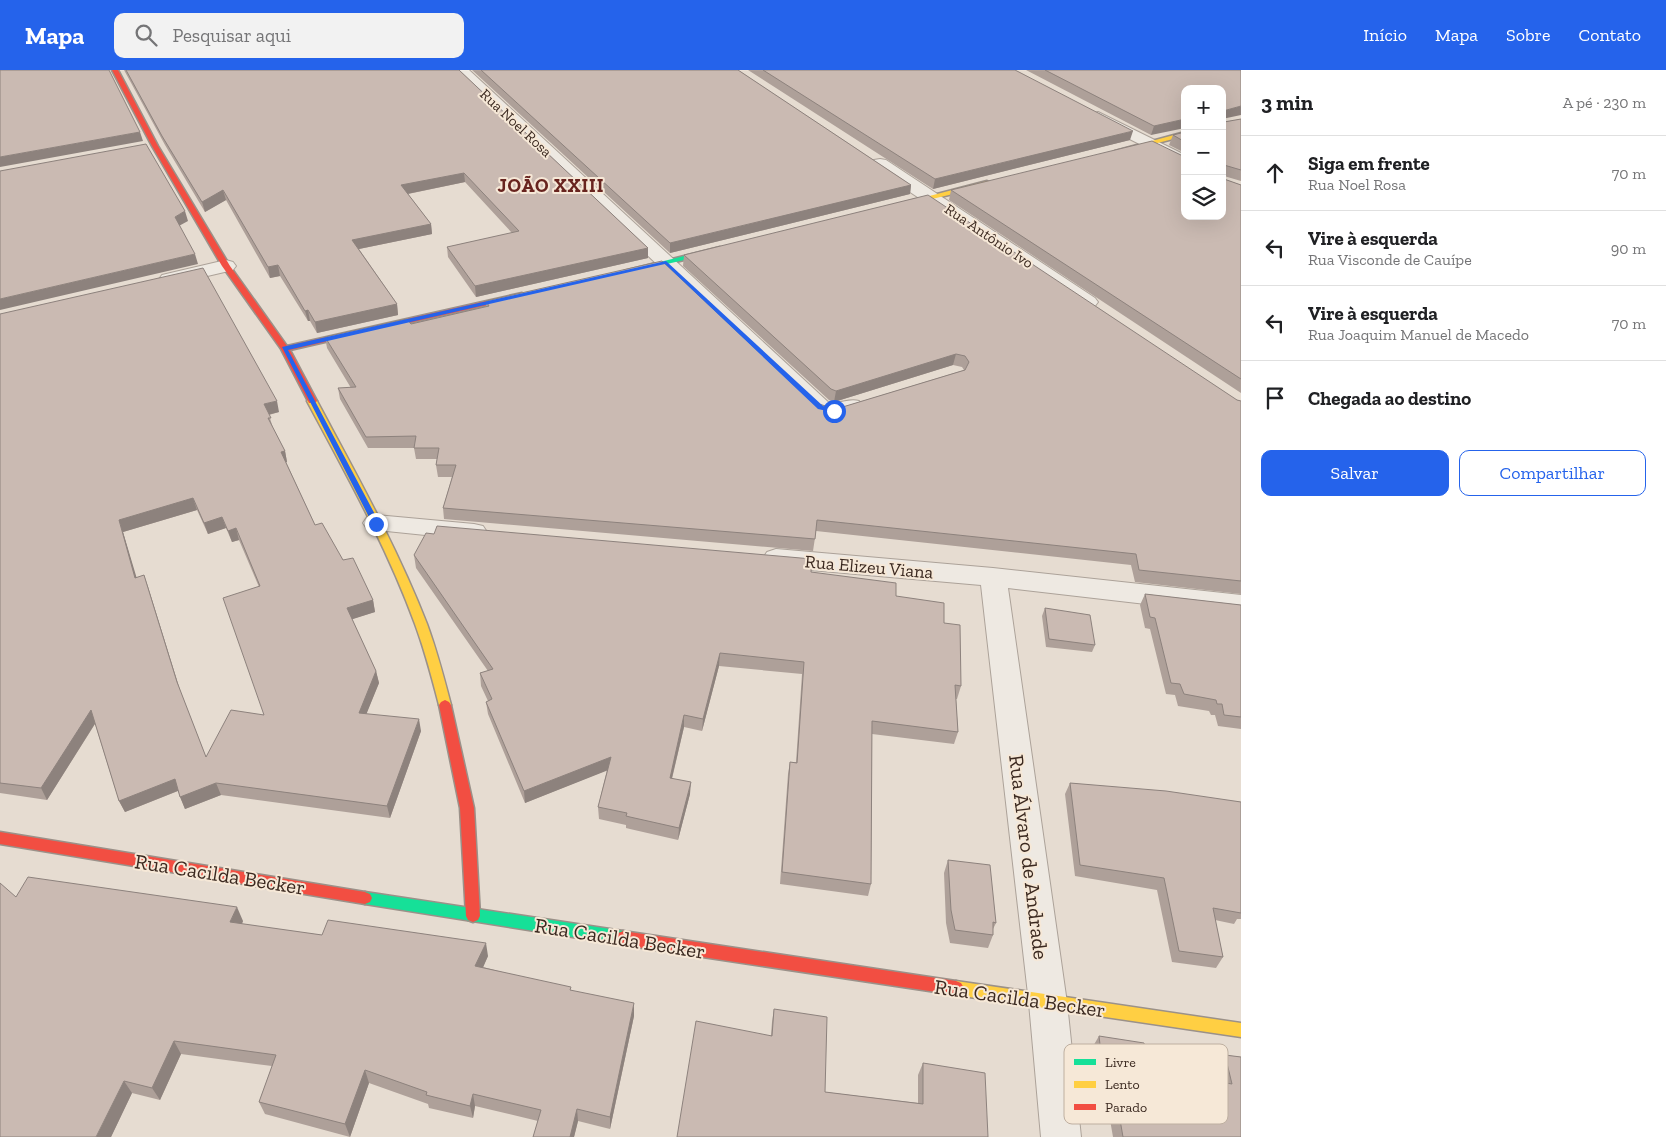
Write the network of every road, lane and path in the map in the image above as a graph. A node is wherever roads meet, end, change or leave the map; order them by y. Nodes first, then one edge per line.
1 (115, 70) edge
2 (460, 70) edge
3 (1088, 111) edge
4 (1181, 135) edge
5 (1148, 144) junction
6 (155, 146) junction
7 (136, 150) edge
8 (1110, 153) edge
9 (865, 155) edge
10 (1181, 160) edge
11 (996, 181) edge
12 (930, 197) junction
13 (883, 209) edge
14 (732, 246) edge
15 (666, 262) junction
16 (226, 266) junction
17 (618, 273) edge
18 (151, 284) edge
19 (532, 292) edge
20 (1102, 311) edge
21 (285, 349) junction
22 (870, 399) edge
23 (376, 524) junction
24 (495, 534) edge
25 (754, 556) edge
26 (993, 577) junction
27 (1241, 605) edge
28 (0, 838) edge
29 (473, 916) junction
30 (1048, 1002) junction
31 (1241, 1030) edge
32 (1061, 1137) edge

1 - 6 street
2 - 15 street, Rua Noel Rosa
3 - 5 street
4 - 5 street
5 - 8 street
5 - 10 street
6 - 7 street
6 - 16 street
9 - 12 street, Rua Antônio Ivo
11 - 12 street
12 - 13 street
12 - 20 street, Rua Antônio Ivo
14 - 15 street
15 - 17 street
15 - 22 street, Rua Noel Rosa
16 - 18 street
16 - 21 street
19 - 21 street
21 - 23 street
23 - 24 street
23 - 29 street
25 - 26 street, Rua Elizeu Viana
26 - 27 street, Rua Elizeu Viana
26 - 30 street, Rua Álvaro de Andrade
28 - 29 street, Rua Cacilda Becker
29 - 30 street, Rua Cacilda Becker
30 - 31 street, Rua Cacilda Becker
30 - 32 street, Rua Álvaro de Andrade

